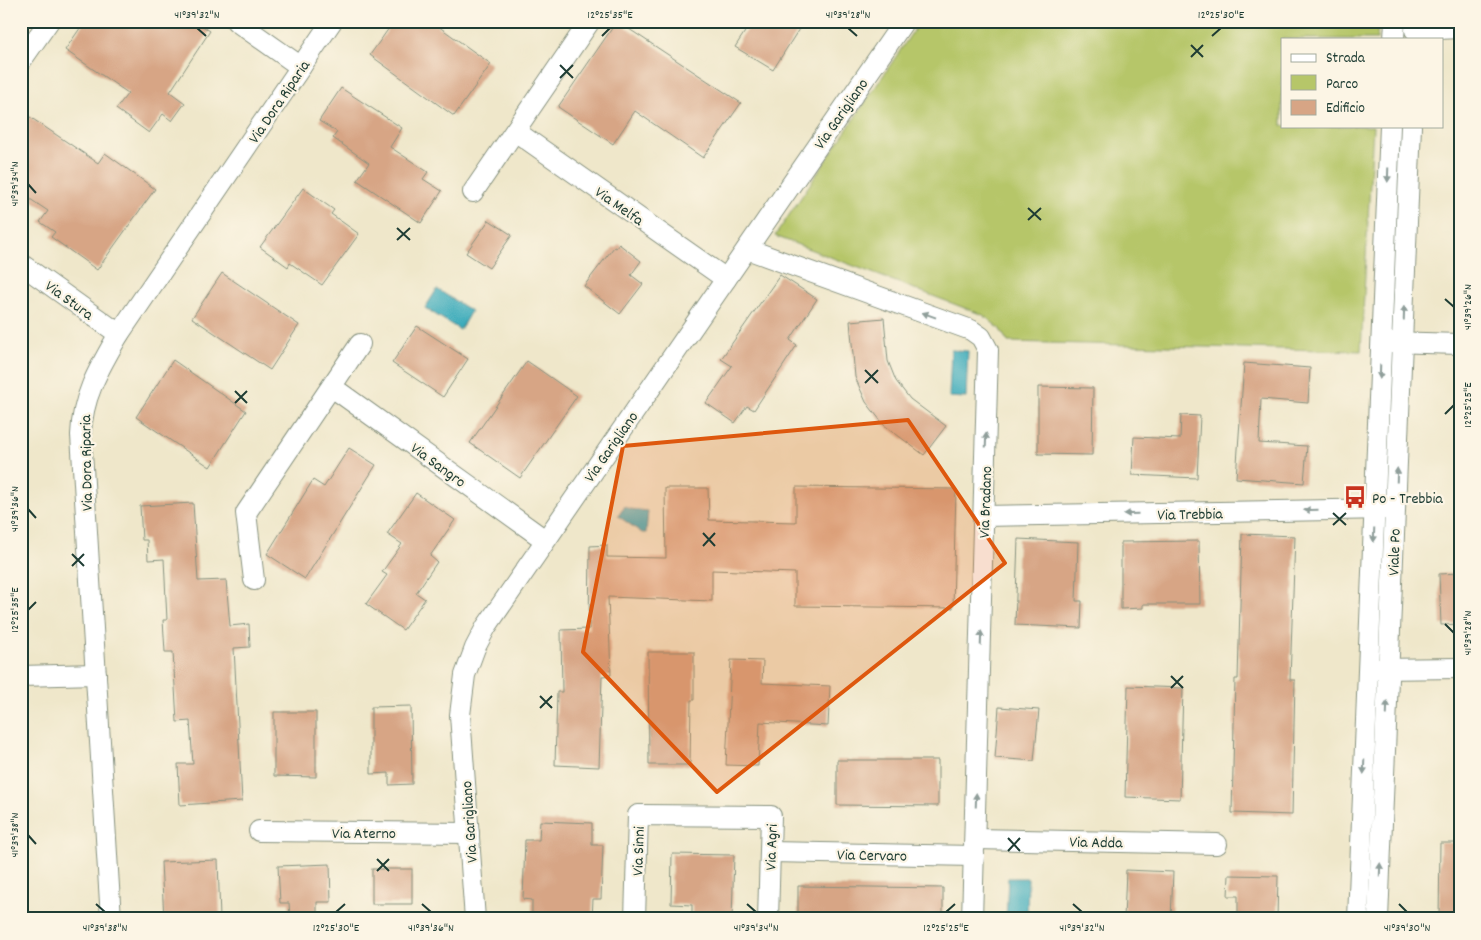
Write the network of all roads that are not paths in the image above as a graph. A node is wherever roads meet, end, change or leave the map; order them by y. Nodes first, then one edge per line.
1 (49, 21) edge
2 (236, 21) edge
3 (332, 21) edge
4 (590, 21) edge
5 (904, 21) edge
6 (1395, 21) edge
7 (1460, 28) edge
8 (1415, 30) edge
9 (1394, 38) edge
10 (21, 61) edge
11 (301, 67) junction
12 (1390, 128) edge
13 (1411, 128) edge
14 (515, 131) junction
15 (473, 192) dead end
16 (747, 249) junction
17 (21, 264) edge
18 (726, 279) junction
19 (119, 334) junction
20 (1382, 342) junction
21 (1402, 343) junction
22 (360, 344) dead end
23 (1460, 344) edge
24 (332, 387) junction
25 (1375, 509) junction
26 (1395, 509) junction
27 (984, 516) junction
28 (545, 540) junction
29 (254, 580) dead end
30 (1389, 668) junction
31 (1460, 668) edge
32 (1368, 669) junction
33 (96, 674) junction
34 (21, 676) edge
35 (700, 814) joint
36 (259, 831) dead end
37 (469, 833) junction
38 (1217, 844) dead end
39 (974, 848) junction
40 (770, 852) junction
41 (111, 919) edge
42 (475, 919) edge
43 (635, 919) edge
44 (768, 919) edge
45 (972, 919) edge
46 (1358, 919) edge
47 (1378, 919) edge

1 - 10 street
2 - 11 street
3 - 11 street, Via Dora Riparia
4 - 14 street
5 - 16 street, Via Garigliano
6 - 9 street
7 - 8 street
11 - 19 street, Via Dora Riparia
12 -> 20 street, Viale Po
21 -> 13 street, Viale Po
14 - 15 street
14 - 18 street, Via Melfa
16 - 18 street, Via Garigliano
27 -> 16 street, Via Bradano
17 - 19 street, Via Stura
18 - 28 street, Via Garigliano
19 - 33 street, Via Dora Riparia
20 - 21 street
20 -> 25 street, Viale Po
21 - 23 street
26 -> 21 street, Viale Po
22 - 24 street
24 - 28 street, Via Sangro
24 - 29 street
25 - 26 street, Via Trebbia
25 -> 27 street, Via Trebbia
25 -> 32 street, Viale Po
26 - 30 street, Viale Po
39 -> 27 street, Via Bradano
28 - 37 street, Via Garigliano
30 - 31 street
30 - 32 street
47 -> 30 street, Viale Po
32 -> 46 street, Viale Po
33 - 34 street
33 - 41 street, Via Dora Riparia
35 - 40 street, Via Agri
35 - 43 street, Via Sinni
36 - 37 street, Via Aterno
37 - 42 street, Via Garigliano
38 - 39 street, Via Adda
39 - 40 street, Via Cervaro
39 - 45 street, Via Bradano
40 - 44 street, Via Agri

